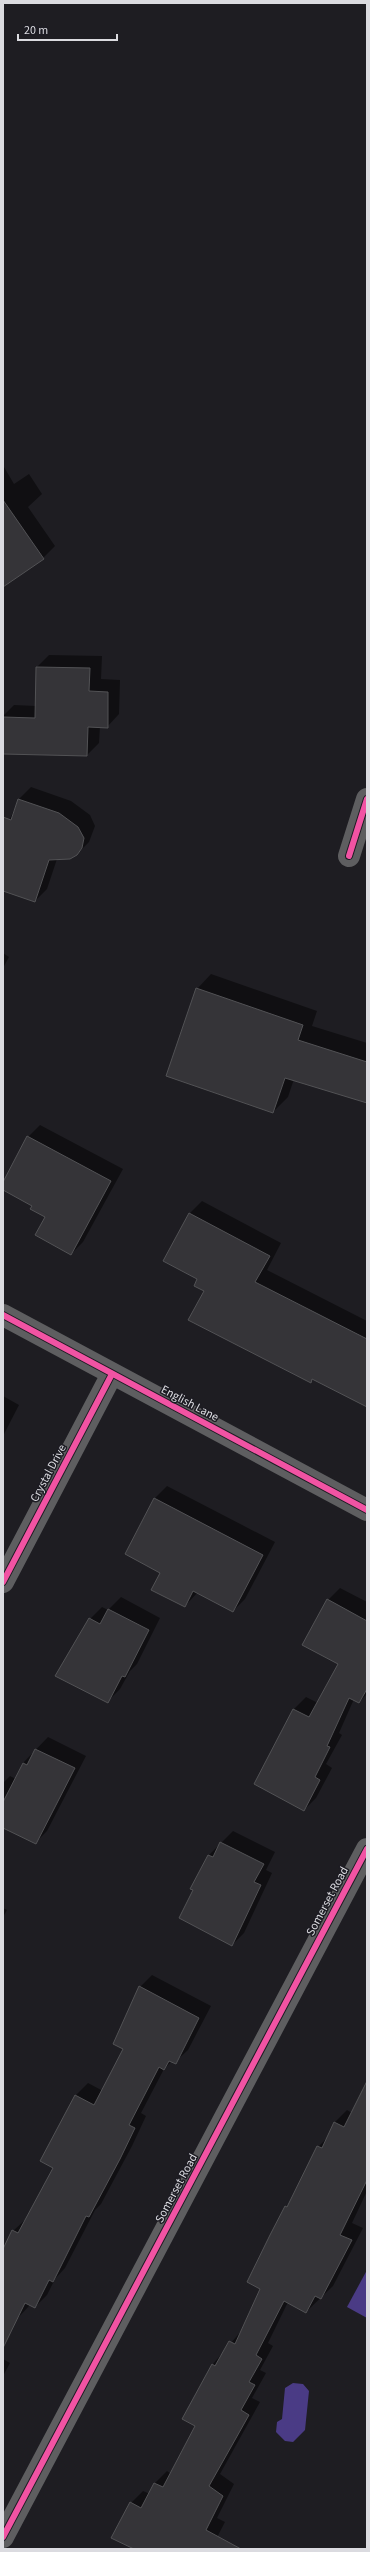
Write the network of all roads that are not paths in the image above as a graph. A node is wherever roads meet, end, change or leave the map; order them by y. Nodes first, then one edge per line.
1 (367, 799) edge
2 (349, 856) dead end
3 (3, 1315) edge
4 (112, 1374) junction
5 (367, 1510) edge
6 (3, 1582) edge
7 (367, 1849) edge
8 (3, 2537) edge

1 - 2 street
3 - 4 street, English Lane
4 - 5 street, English Lane
4 - 6 street, Crystal Drive
7 - 8 street, Somerset Road

